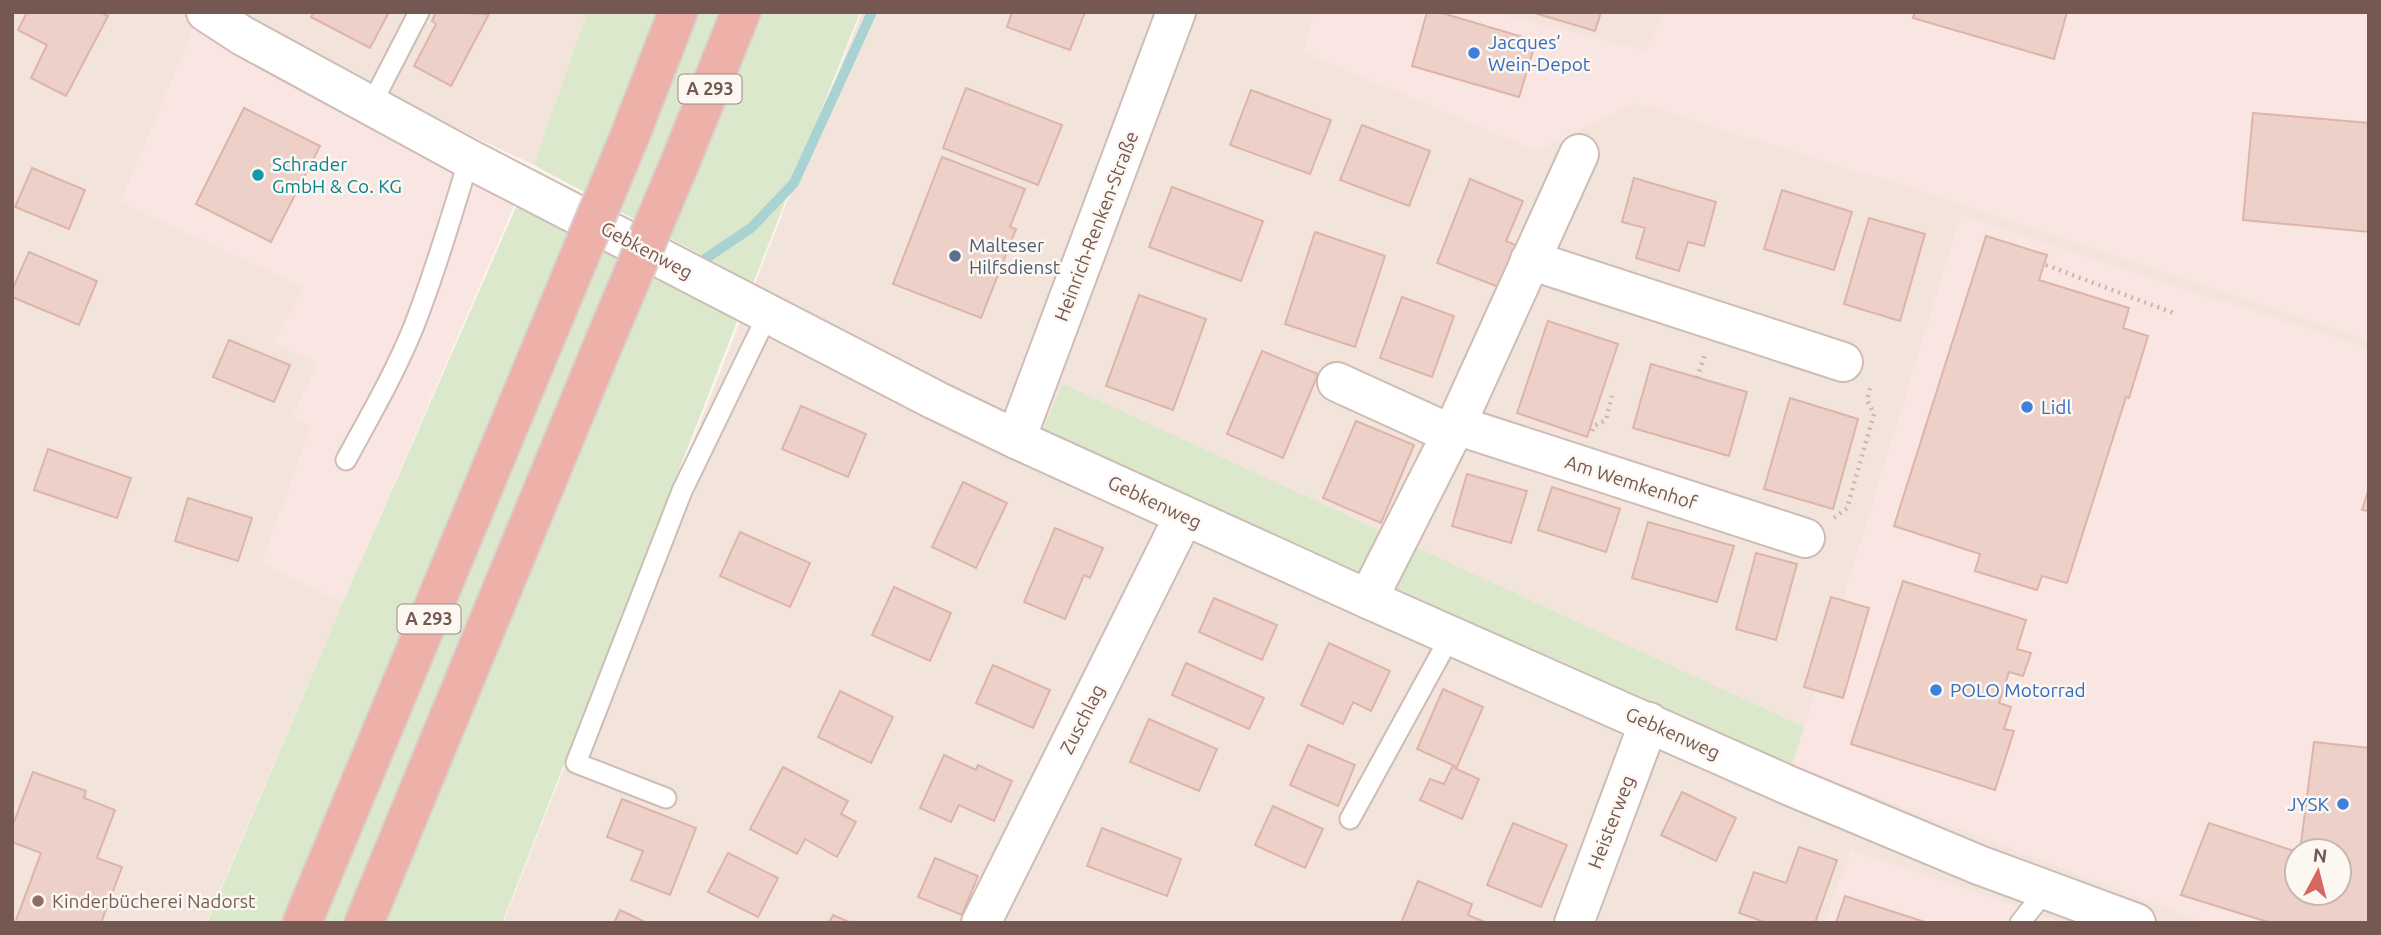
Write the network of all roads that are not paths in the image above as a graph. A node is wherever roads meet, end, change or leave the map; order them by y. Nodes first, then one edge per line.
1 (206, 12) edge
2 (419, 12) edge
3 (678, 12) edge
4 (741, 12) edge
5 (1177, 12) edge
6 (371, 105) junction
7 (1579, 154) dead end
8 (470, 159) junction
9 (1530, 260) junction
10 (768, 314) junction
11 (1843, 362) road end
12 (1338, 382) dead end
13 (1454, 429) junction
14 (1016, 439) junction
15 (346, 460) dead end
16 (1184, 516) junction
17 (1805, 538) road end
18 (1368, 600) junction
19 (1451, 635) junction
20 (1649, 722) junction
21 (666, 798) dead end
22 (1350, 819) dead end
23 (2046, 890) junction
24 (302, 923) edge
25 (364, 923) edge
26 (981, 923) edge
27 (1574, 923) edge
28 (2020, 923) edge
29 (2136, 923) edge

1 - 6 street, Gebkenweg
2 - 6 lane
3 - 24 highway, A 293, bridge
4 - 25 highway, A 293, bridge
5 - 14 street, Heinrich-Renken-Straße
6 - 8 street, Gebkenweg
7 - 9 street
8 - 10 street, Gebkenweg
8 - 15 lane
9 - 11 street
9 - 13 street
10 - 14 street, Gebkenweg
10 - 21 lane
12 - 13 street, Am Wemkenhof
13 - 17 street, Am Wemkenhof
13 - 18 street
14 - 16 street, Gebkenweg
16 - 18 street, Gebkenweg
16 - 26 street, Zuschlag
18 - 19 street, Gebkenweg
19 - 20 street, Gebkenweg
19 - 22 lane
20 - 23 street, Gebkenweg
20 - 27 street, Heisterweg
23 - 28 lane
23 - 29 street, Gebkenweg

